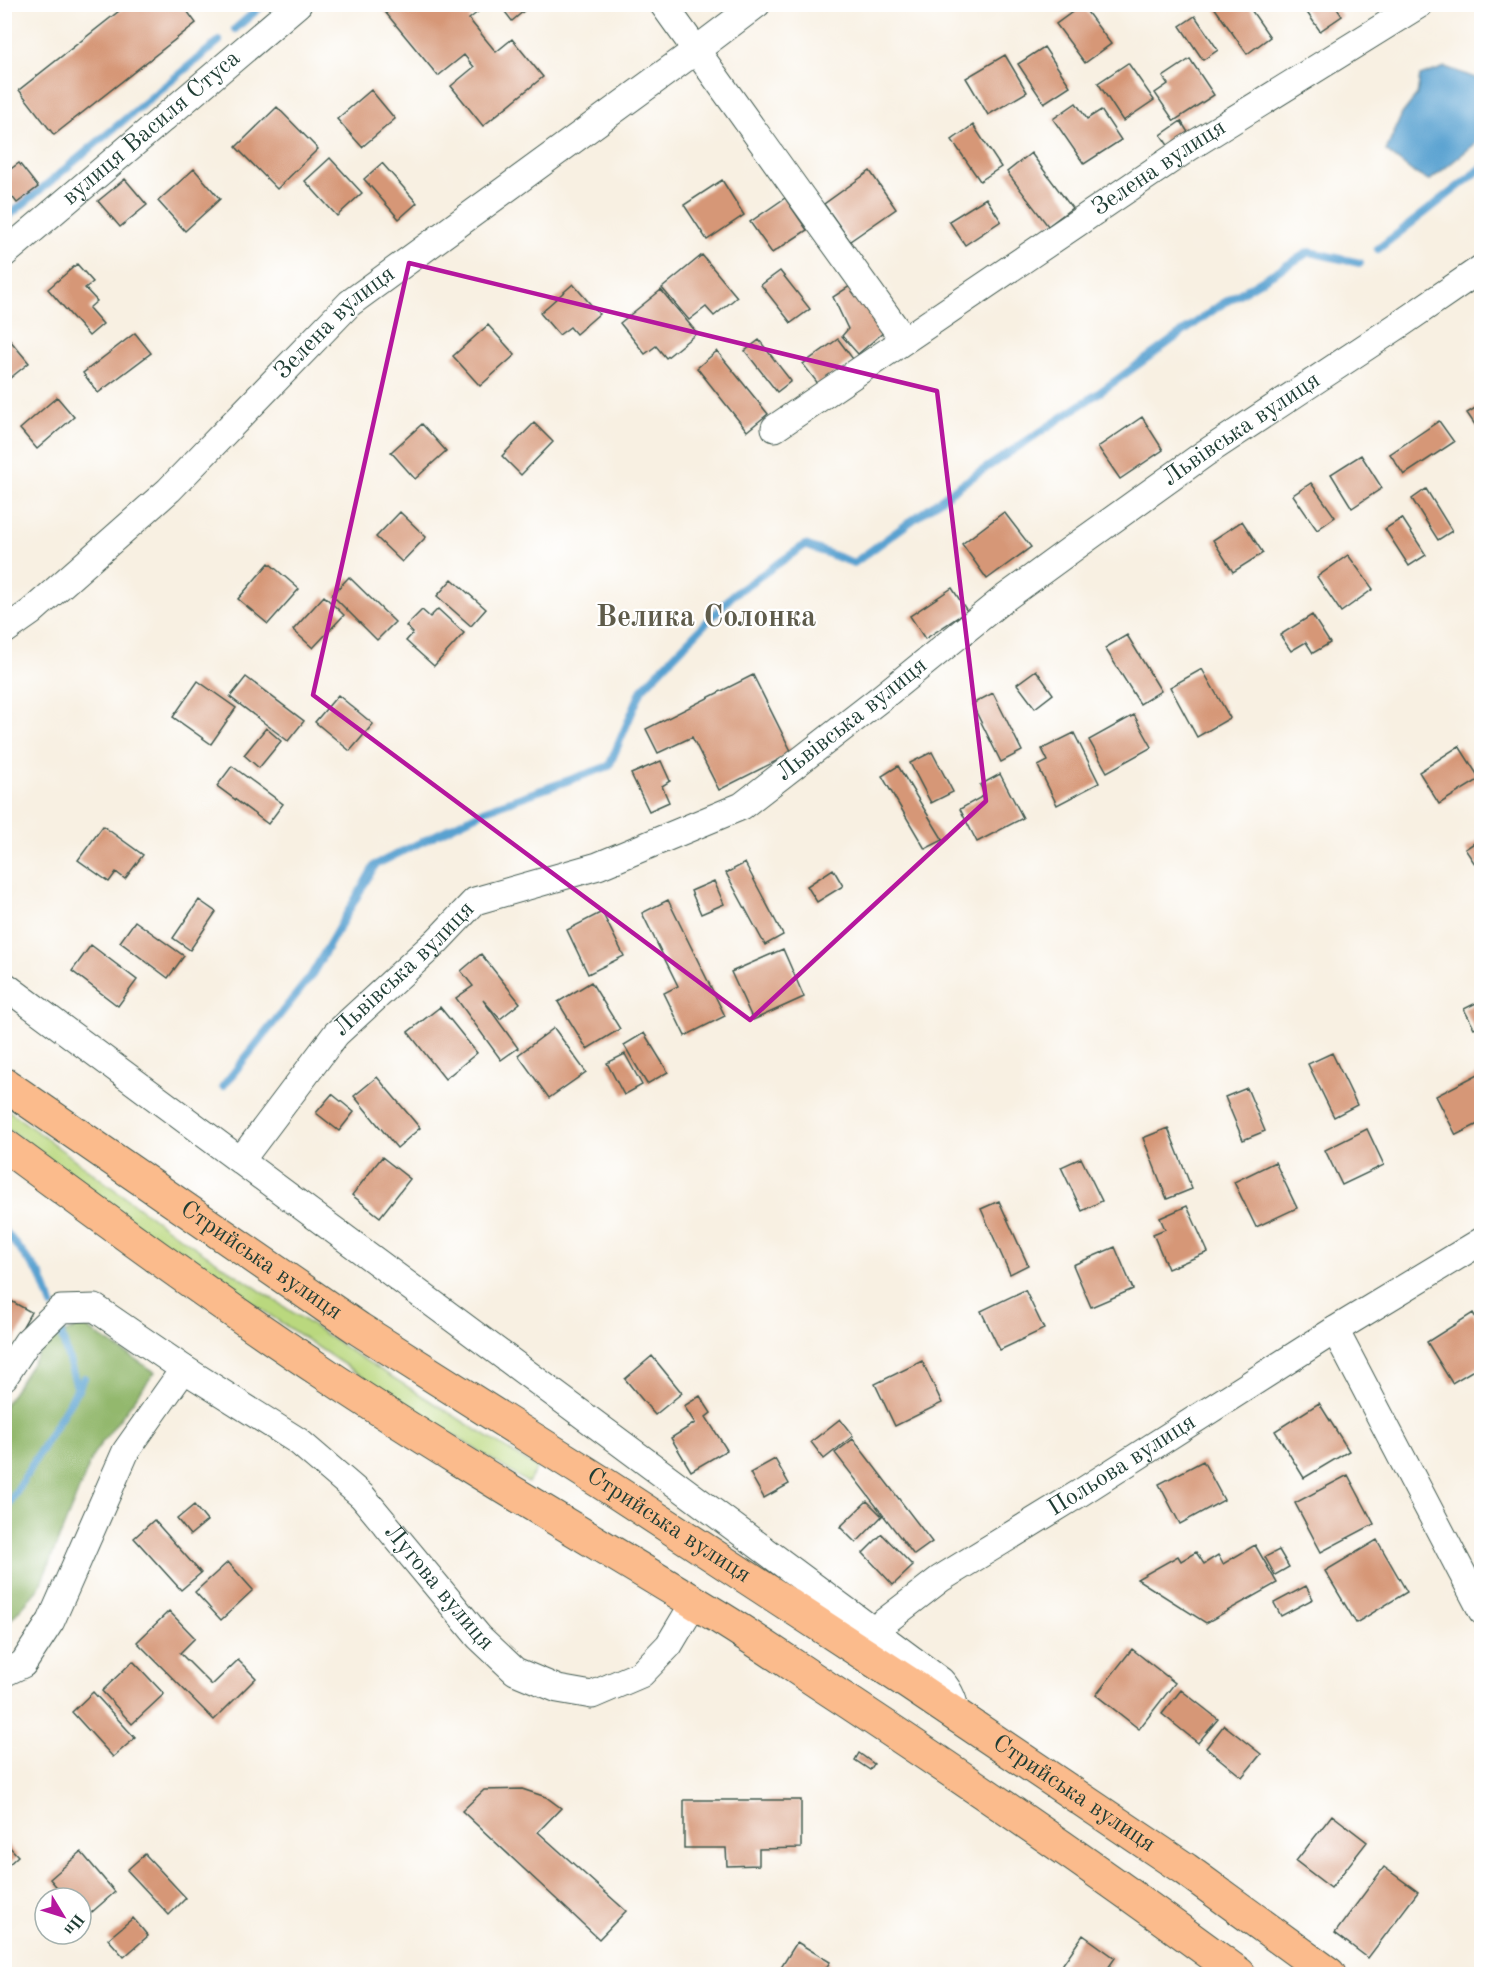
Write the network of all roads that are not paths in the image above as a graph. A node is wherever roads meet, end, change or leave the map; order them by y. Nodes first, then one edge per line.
1 (298, 4) edge
2 (663, 4) edge
3 (757, 4) edge
4 (1420, 4) edge
5 (695, 51) junction
6 (4, 254) edge
7 (1482, 268) edge
8 (904, 340) junction
9 (776, 428) dead end
10 (4, 632) edge
11 (4, 986) edge
12 (4, 1084) edge
13 (4, 1145) edge
14 (240, 1160) junction
15 (1482, 1241) edge
16 (1335, 1330) junction
17 (184, 1369) junction
18 (4, 1377) edge
19 (694, 1603) junction
20 (1482, 1611) edge
21 (874, 1630) junction
22 (4, 1673) edge
23 (957, 1717) junction
24 (1239, 1974) edge
25 (1329, 1974) edge

1 - 6 street, вулиця Василя Стуса
2 - 5 street
3 - 5 street, Зелена вулиця
4 - 8 street, Зелена вулиця
5 - 8 street
5 - 10 street, Зелена вулиця
7 - 14 street, Львівська вулиця
8 - 9 street, Зелена вулиця
11 - 14 street
12 - 23 highway, Стрийська вулиця
13 - 19 highway, Стрийська вулиця
14 - 21 street
15 - 16 street, Польова вулиця
16 - 20 street
16 - 21 street, Польова вулиця
17 - 18 street, Лугова вулиця
17 - 19 street, Лугова вулиця
17 - 22 street
19 - 24 highway, Стрийська вулиця
21 - 23 street
23 - 25 highway, Стрийська вулиця

